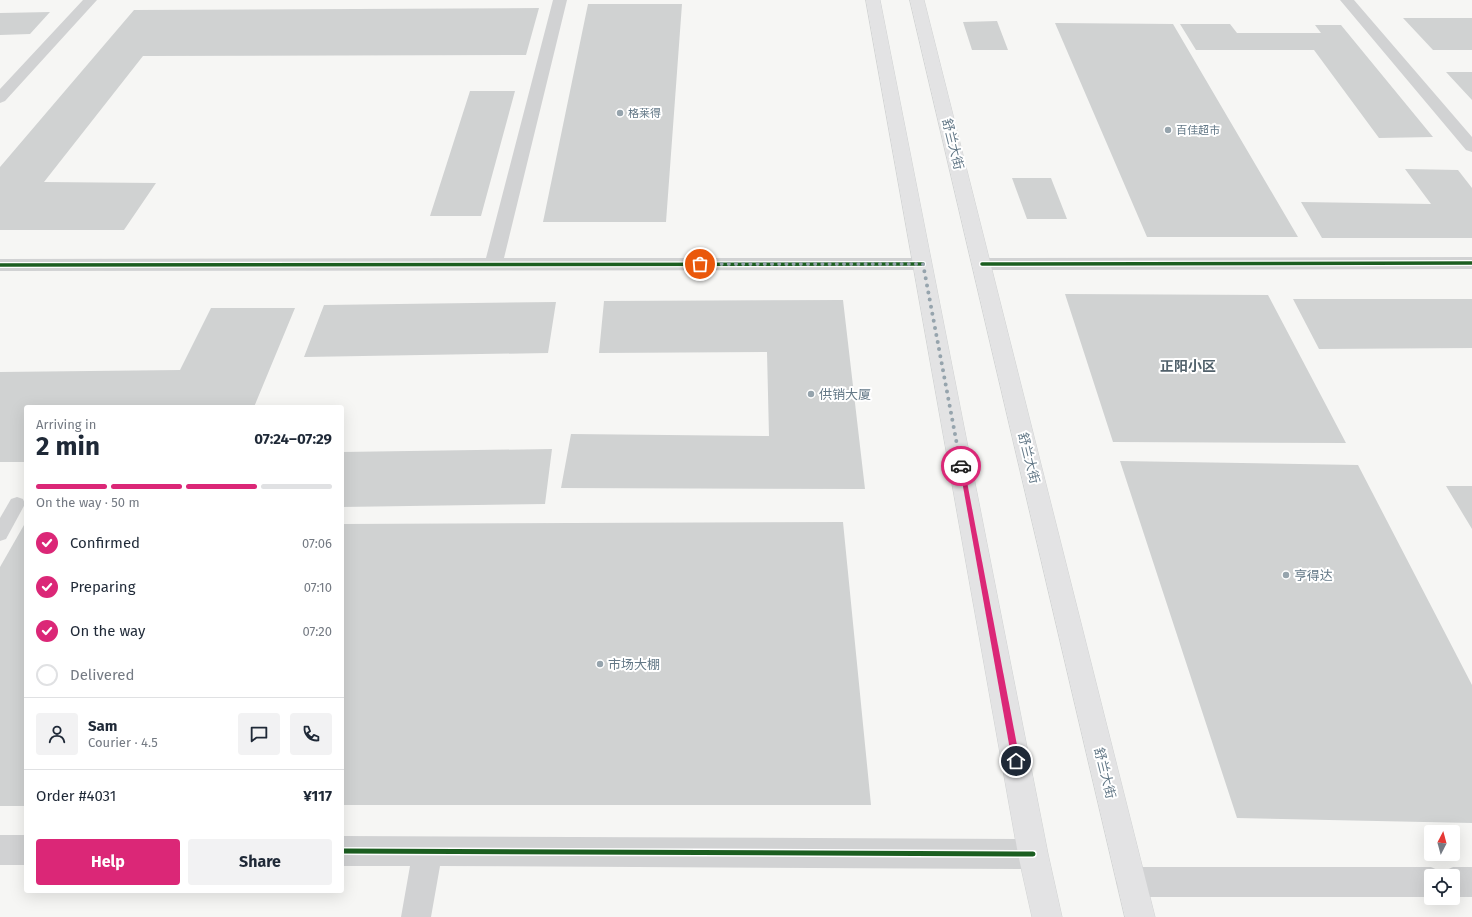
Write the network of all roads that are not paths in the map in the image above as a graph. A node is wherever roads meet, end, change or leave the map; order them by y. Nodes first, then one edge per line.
1 (90, 0) edge
2 (560, 0) edge
3 (873, 0) edge
4 (918, 0) edge
5 (1347, 0) edge
6 (0, 98) edge
7 (1472, 147) edge
8 (1472, 263) edge
9 (923, 264) junction
10 (982, 264) junction
11 (0, 265) edge
12 (493, 265) junction
13 (17, 504) dead end
14 (0, 534) edge
15 (0, 850) edge
16 (24, 850) edge
17 (344, 851) edge
18 (428, 851) junction
19 (1033, 854) junction
20 (1131, 882) junction
21 (1424, 882) edge
22 (1460, 882) edge
23 (1472, 882) edge
24 (416, 917) edge
25 (1047, 917) edge
26 (1140, 917) edge

1 - 6 street
2 - 12 street
3 - 9 main road
4 - 10 main road, 舒兰大街
5 - 7 street
8 - 10 street
9 - 12 street
9 - 19 main road
10 - 20 main road, 舒兰大街
11 - 12 street
13 - 14 lane
15 - 16 street
17 - 18 street
18 - 19 street
18 - 24 street
19 - 25 main road
20 - 21 street
20 - 26 main road, 舒兰大街
22 - 23 street

